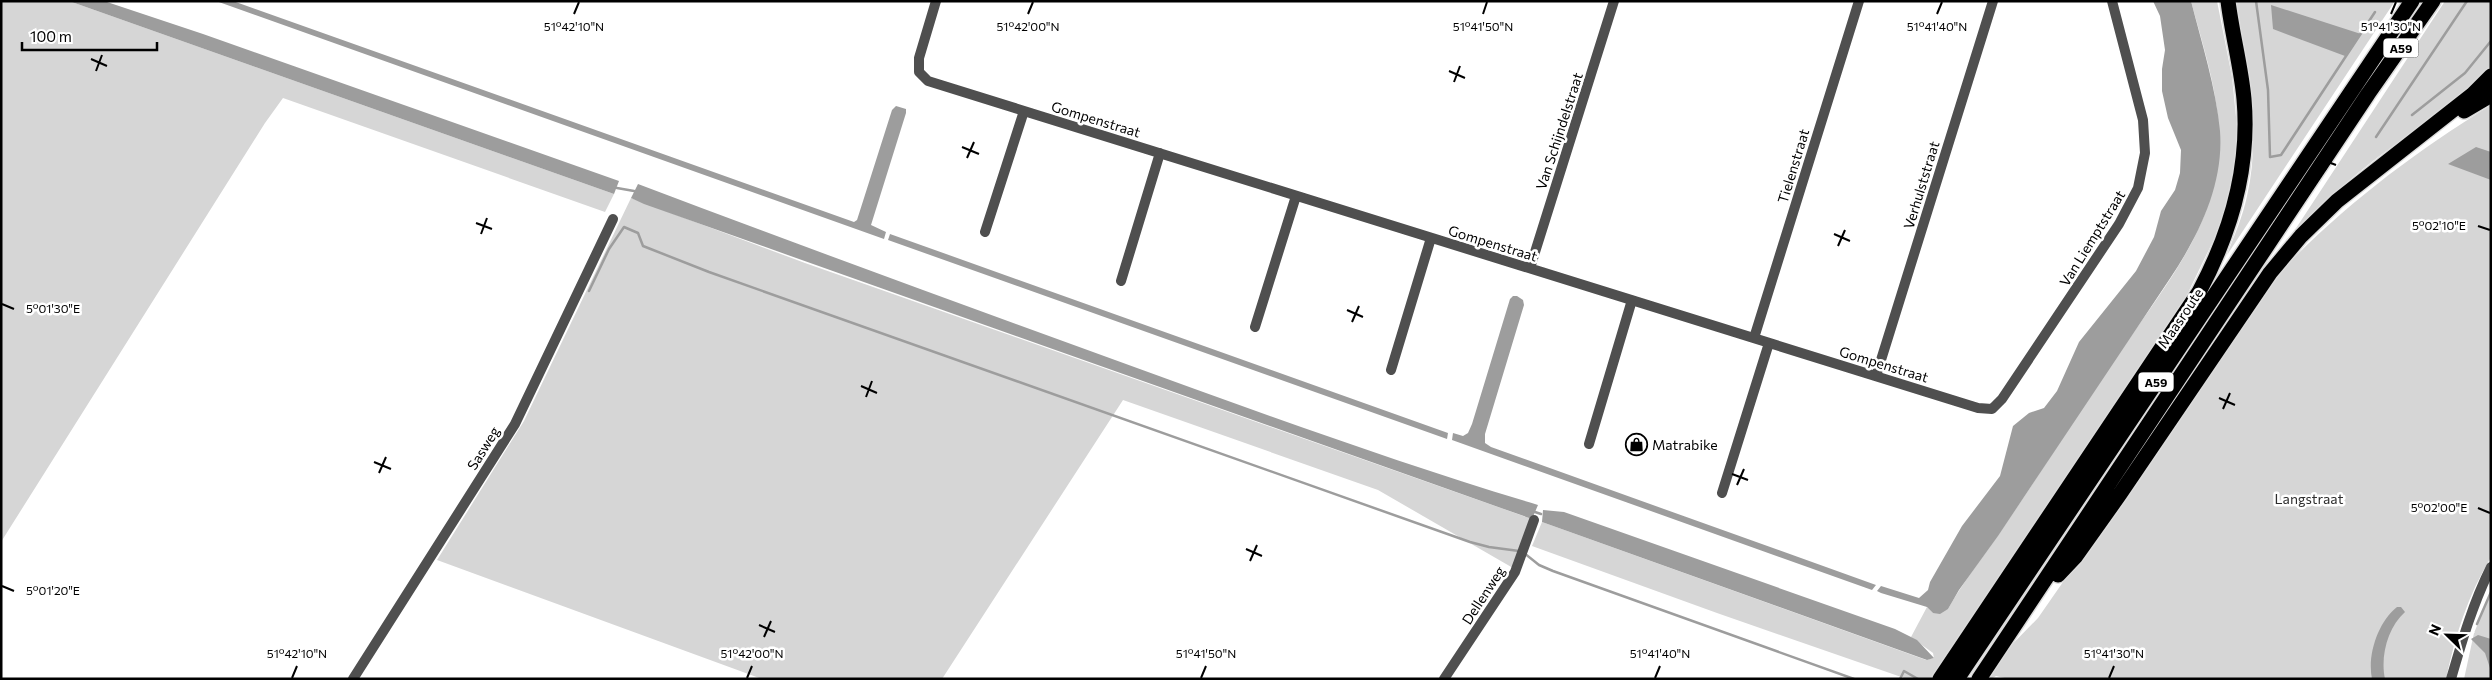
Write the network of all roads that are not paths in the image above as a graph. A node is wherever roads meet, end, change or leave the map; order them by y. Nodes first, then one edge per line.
1 (1614, 1) edge
2 (1859, 1) edge
3 (1993, 1) edge
4 (2112, 1) edge
5 (2226, 1) edge
6 (2412, 1) edge
7 (2433, 1) edge
8 (933, 2) edge
9 (2491, 76) edge
10 (2491, 95) edge
11 (1024, 111) junction
12 (2401, 150) junction
13 (1160, 153) junction
14 (1296, 196) junction
15 (613, 219) dead end
16 (985, 232) dead end
17 (1431, 238) junction
18 (1530, 268) junction
19 (1121, 281) dead end
20 (1632, 300) junction
21 (1255, 327) dead end
22 (1754, 338) junction
23 (1769, 343) junction
24 (1391, 370) dead end
25 (1876, 376) junction
26 (1992, 409) joint
27 (1588, 444) dead end
28 (1722, 493) dead end
29 (1534, 520) dead end
30 (2491, 567) edge
31 (2019, 620) junction
32 (352, 679) edge
33 (1444, 679) edge
34 (1940, 679) edge
35 (1957, 679) edge
36 (1979, 679) edge
37 (2451, 679) edge

1 - 18 street, Van Schijndelstraat
2 - 22 street, Tielenstraat
3 - 25 street, Verhulststraat
4 - 26 street, Van Liemptstraat
5 - 34 highway, A59
6 - 35 highway, Maasroute / A59
7 - 31 highway, A59
8 - 11 street, Gompenstraat
9 - 12 highway, A59
10 - 12 highway, A59
11 - 13 street, Gompenstraat
11 - 16 street
12 - 31 highway, A59
13 - 14 street, Gompenstraat
13 - 19 street
14 - 17 street, Gompenstraat
14 - 21 street
15 - 32 street, Sasweg
17 - 18 street, Gompenstraat
17 - 24 street, Gompenstraat
18 - 20 street, Gompenstraat
20 - 22 street, Gompenstraat
20 - 27 street
22 - 23 street, Gompenstraat
23 - 25 street, Gompenstraat
23 - 28 street
25 - 26 street, Gompenstraat
29 - 33 street, Dellenweg
30 - 37 street
31 - 36 highway, A59

